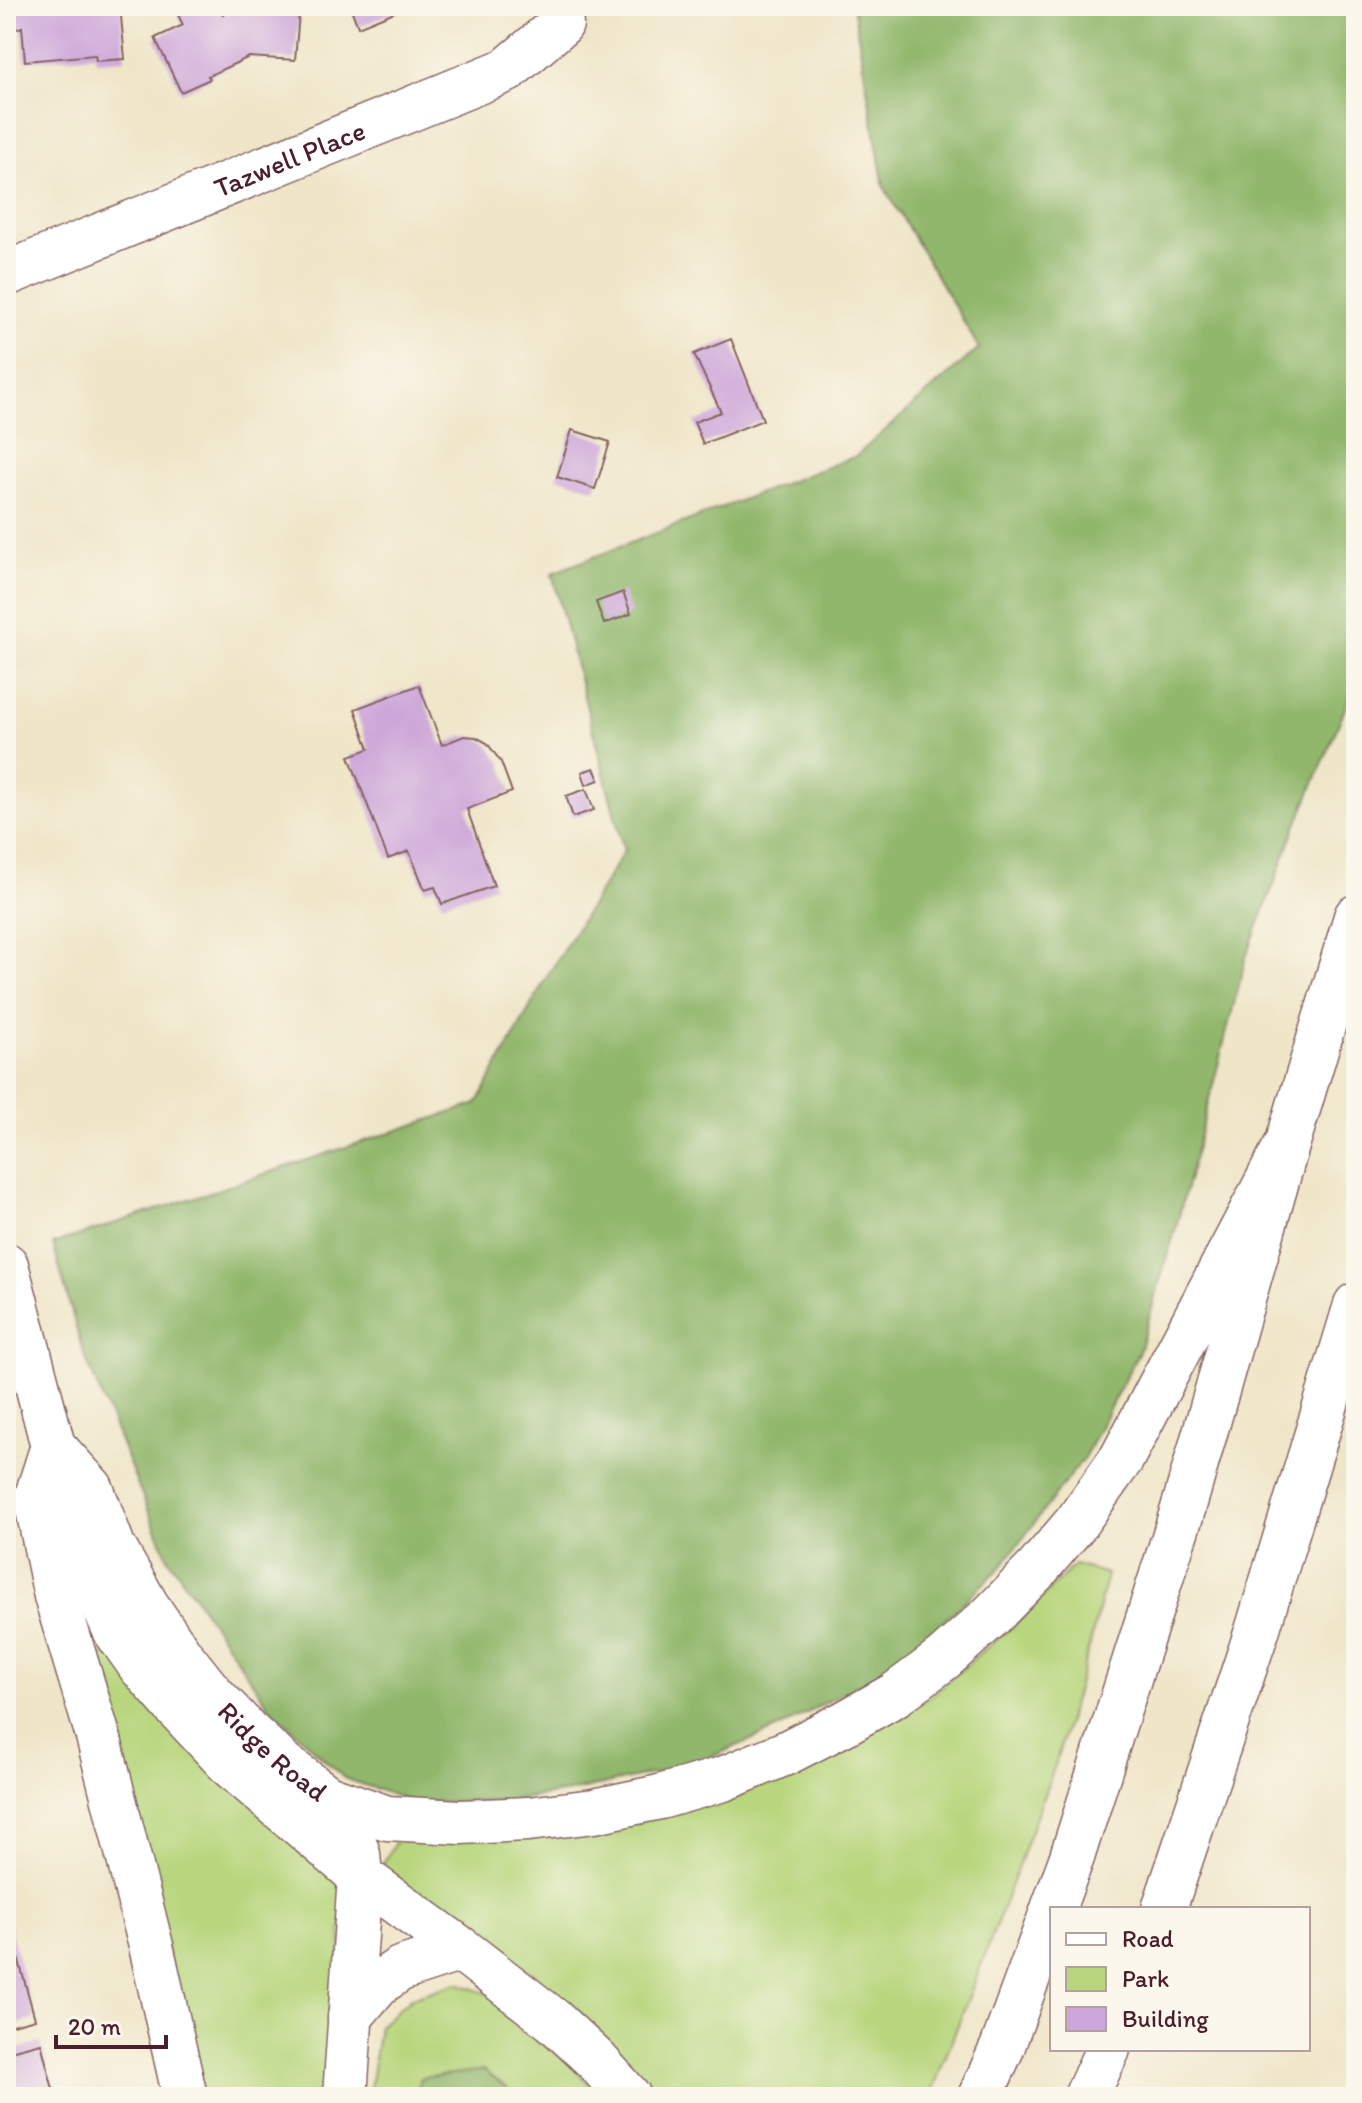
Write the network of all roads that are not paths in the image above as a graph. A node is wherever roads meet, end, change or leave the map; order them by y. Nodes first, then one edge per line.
1 (561, 24) dead end
2 (6, 274) edge
3 (1356, 917) edge
4 (1288, 1142) junction
5 (6, 1265) edge
6 (1356, 1305) edge
7 (53, 1446) junction
8 (327, 1797) junction
9 (360, 1876) junction
10 (1053, 1907) edge
11 (1165, 1907) edge
12 (1050, 1916) edge
13 (461, 1949) junction
14 (350, 2017) junction
15 (1108, 2051) edge
16 (1108, 2051) edge
17 (185, 2097) edge
18 (345, 2097) edge
19 (629, 2097) edge
20 (980, 2097) edge
21 (1086, 2097) edge
22 (1096, 2097) edge

1 - 2 main road, Tazwell Place
3 - 4 main road
4 - 8 main road
4 - 10 main road
5 - 7 main road, Ridge Road
6 - 11 main road
7 - 8 main road, Ridge Road
7 - 9 main road
7 - 17 main road
8 - 9 main road, Ridge Road
9 - 13 main road
9 - 14 main road, Ridge Road
12 - 20 main road
13 - 14 main road
13 - 19 main road
14 - 18 main road, Ridge Road
15 - 21 main road
16 - 22 main road

